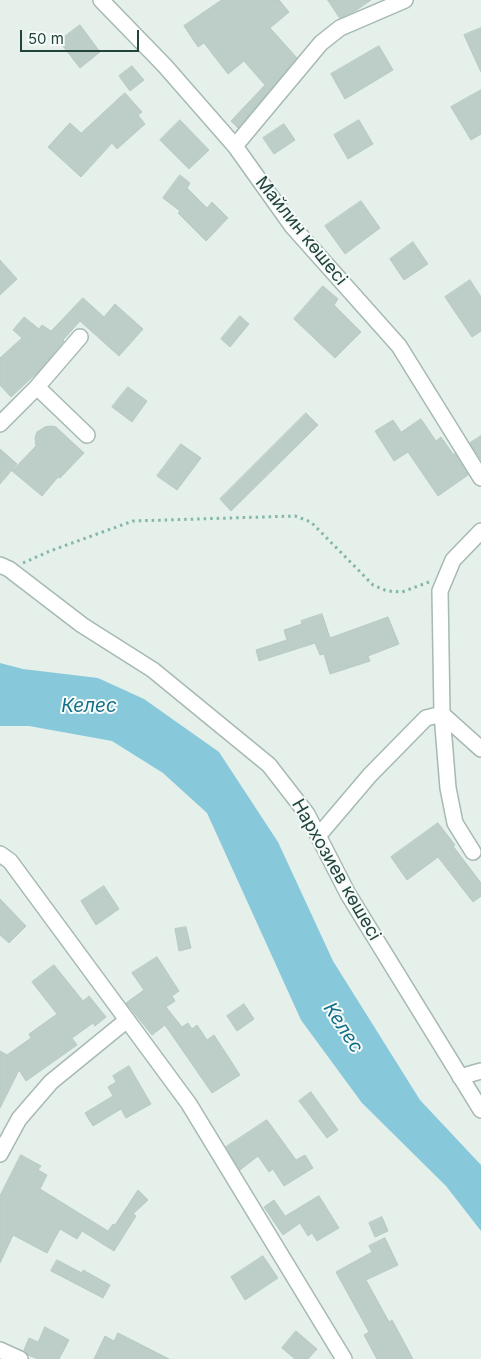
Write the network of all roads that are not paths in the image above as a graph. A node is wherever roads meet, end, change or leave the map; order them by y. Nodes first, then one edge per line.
1 (101, 0) edge
2 (405, 0) edge
3 (235, 146) junction
4 (80, 337) dead end
5 (37, 387) junction
6 (0, 424) edge
7 (87, 434) dead end
8 (481, 478) edge
9 (481, 531) edge
10 (5, 567) edge
11 (442, 714) junction
12 (481, 749) edge
13 (319, 835) junction
14 (473, 852) dead end
15 (0, 854) edge
16 (127, 1020) junction
17 (481, 1072) edge
18 (460, 1076) junction
19 (481, 1110) edge
20 (0, 1154) edge
21 (0, 1350) edge
22 (20, 1359) edge
23 (344, 1359) edge

1 - 3 street, Майлин көшесі
2 - 3 street
3 - 8 street, Майлин көшесі
4 - 5 street
5 - 6 street
5 - 7 street
9 - 11 street
10 - 13 street, Нархозиев көшесі
11 - 12 street
11 - 13 street
11 - 14 street
13 - 18 street, Нархозиев көшесі
15 - 16 street
16 - 20 street
16 - 23 street
17 - 18 street
18 - 19 street, Нархозиев көшесі
21 - 22 street

